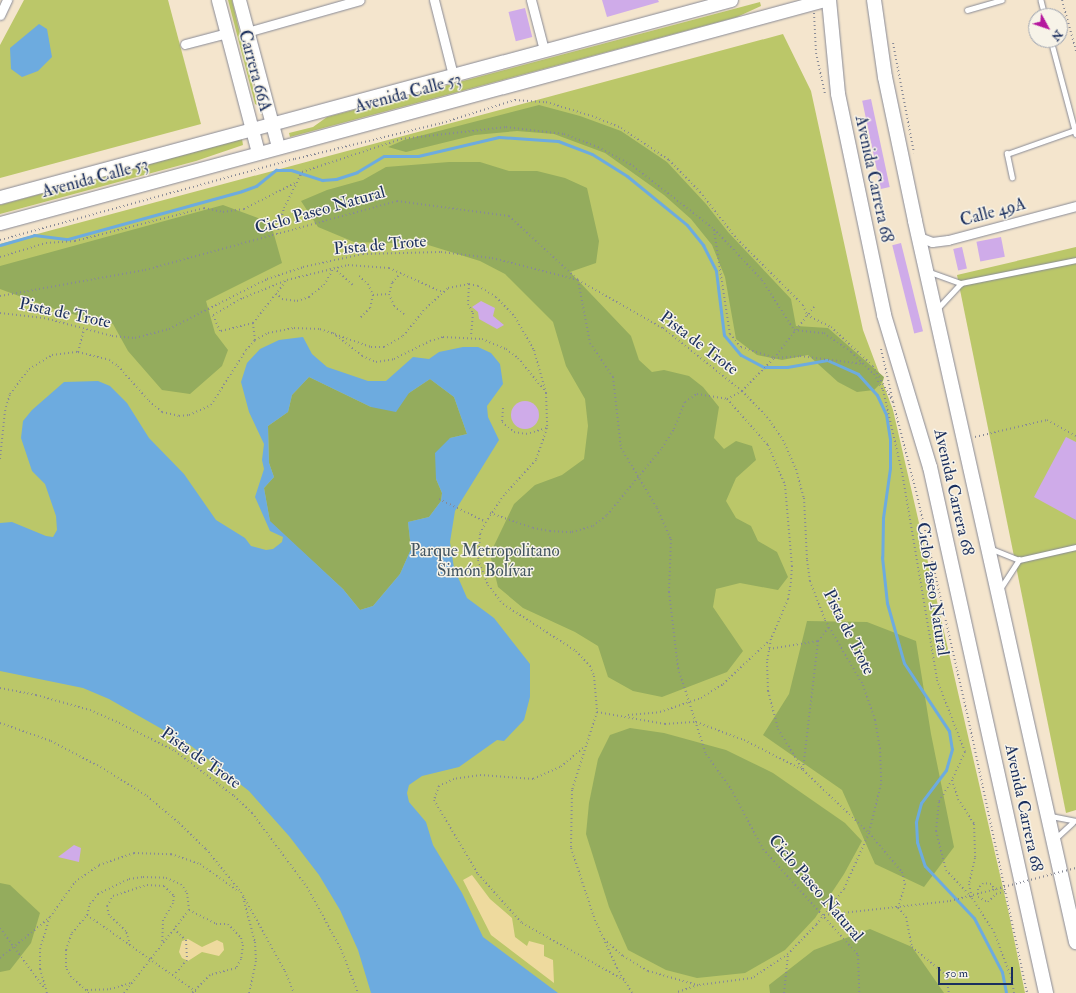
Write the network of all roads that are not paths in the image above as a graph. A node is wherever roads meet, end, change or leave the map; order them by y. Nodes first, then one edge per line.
1 (7, 0) edge
2 (218, 0) edge
3 (239, 0) edge
4 (360, 0) edge
5 (434, 0) edge
6 (530, 0) edge
7 (731, 0) edge
8 (825, 0) edge
9 (829, 0) edge
10 (874, 0) edge
11 (1002, 0) edge
12 (336, 3) edge
13 (967, 10) dead end
14 (0, 15) edge
15 (247, 32) junction
16 (227, 33) junction
17 (185, 44) dead end
18 (1054, 48) edge
19 (544, 50) junction
20 (453, 75) junction
21 (272, 124) junction
22 (252, 129) junction
23 (1075, 132) edge
24 (278, 147) junction
25 (258, 152) junction
26 (1012, 178) dead end
27 (0, 197) edge
28 (1076, 206) edge
29 (0, 223) edge
30 (919, 237) junction
31 (1076, 260) edge
32 (926, 271) junction
33 (961, 283) junction
34 (936, 310) junction
35 (989, 546) junction
36 (1076, 547) edge
37 (1019, 560) junction
38 (999, 592) junction
39 (1048, 815) junction
40 (1074, 822) edge
41 (1053, 841) junction
42 (1076, 942) edge
43 (1046, 993) edge

1 - 14 street
2 - 16 main road, Carrera 66A
3 - 15 main road, Carrera 66A
4 - 12 street
5 - 20 street
6 - 19 street
7 - 19 main road, Avenida Calle 53
8 - 24 main road, Avenida Calle 53
9 - 43 main road, Avenida Carrera 68
10 - 30 main road, Avenida Carrera 68
11 - 13 lane
12 - 15 street
15 - 21 main road, Carrera 66A
16 - 17 street
16 - 22 main road, Carrera 66A
18 - 23 lane
19 - 20 main road, Avenida Calle 53
20 - 21 main road, Avenida Calle 53
21 - 22 main road, Avenida Calle 53
21 - 24 main road, Carrera 66A
22 - 25 main road, Carrera 66A
22 - 27 main road, Avenida Calle 53
23 - 26 lane
24 - 25 main road, Avenida Calle 53
25 - 29 main road, Avenida Calle 53
28 - 30 street, Calle 49A
30 - 32 main road, Avenida Carrera 68
31 - 33 lane
32 - 33 lane
32 - 34 main road, Avenida Carrera 68
33 - 34 lane
34 - 35 main road, Avenida Carrera 68
35 - 37 lane
35 - 38 main road, Avenida Carrera 68
36 - 37 lane
37 - 38 lane
38 - 39 main road, Avenida Carrera 68
39 - 40 lane
39 - 41 main road, Avenida Carrera 68
40 - 41 lane
41 - 42 main road, Avenida Carrera 68

